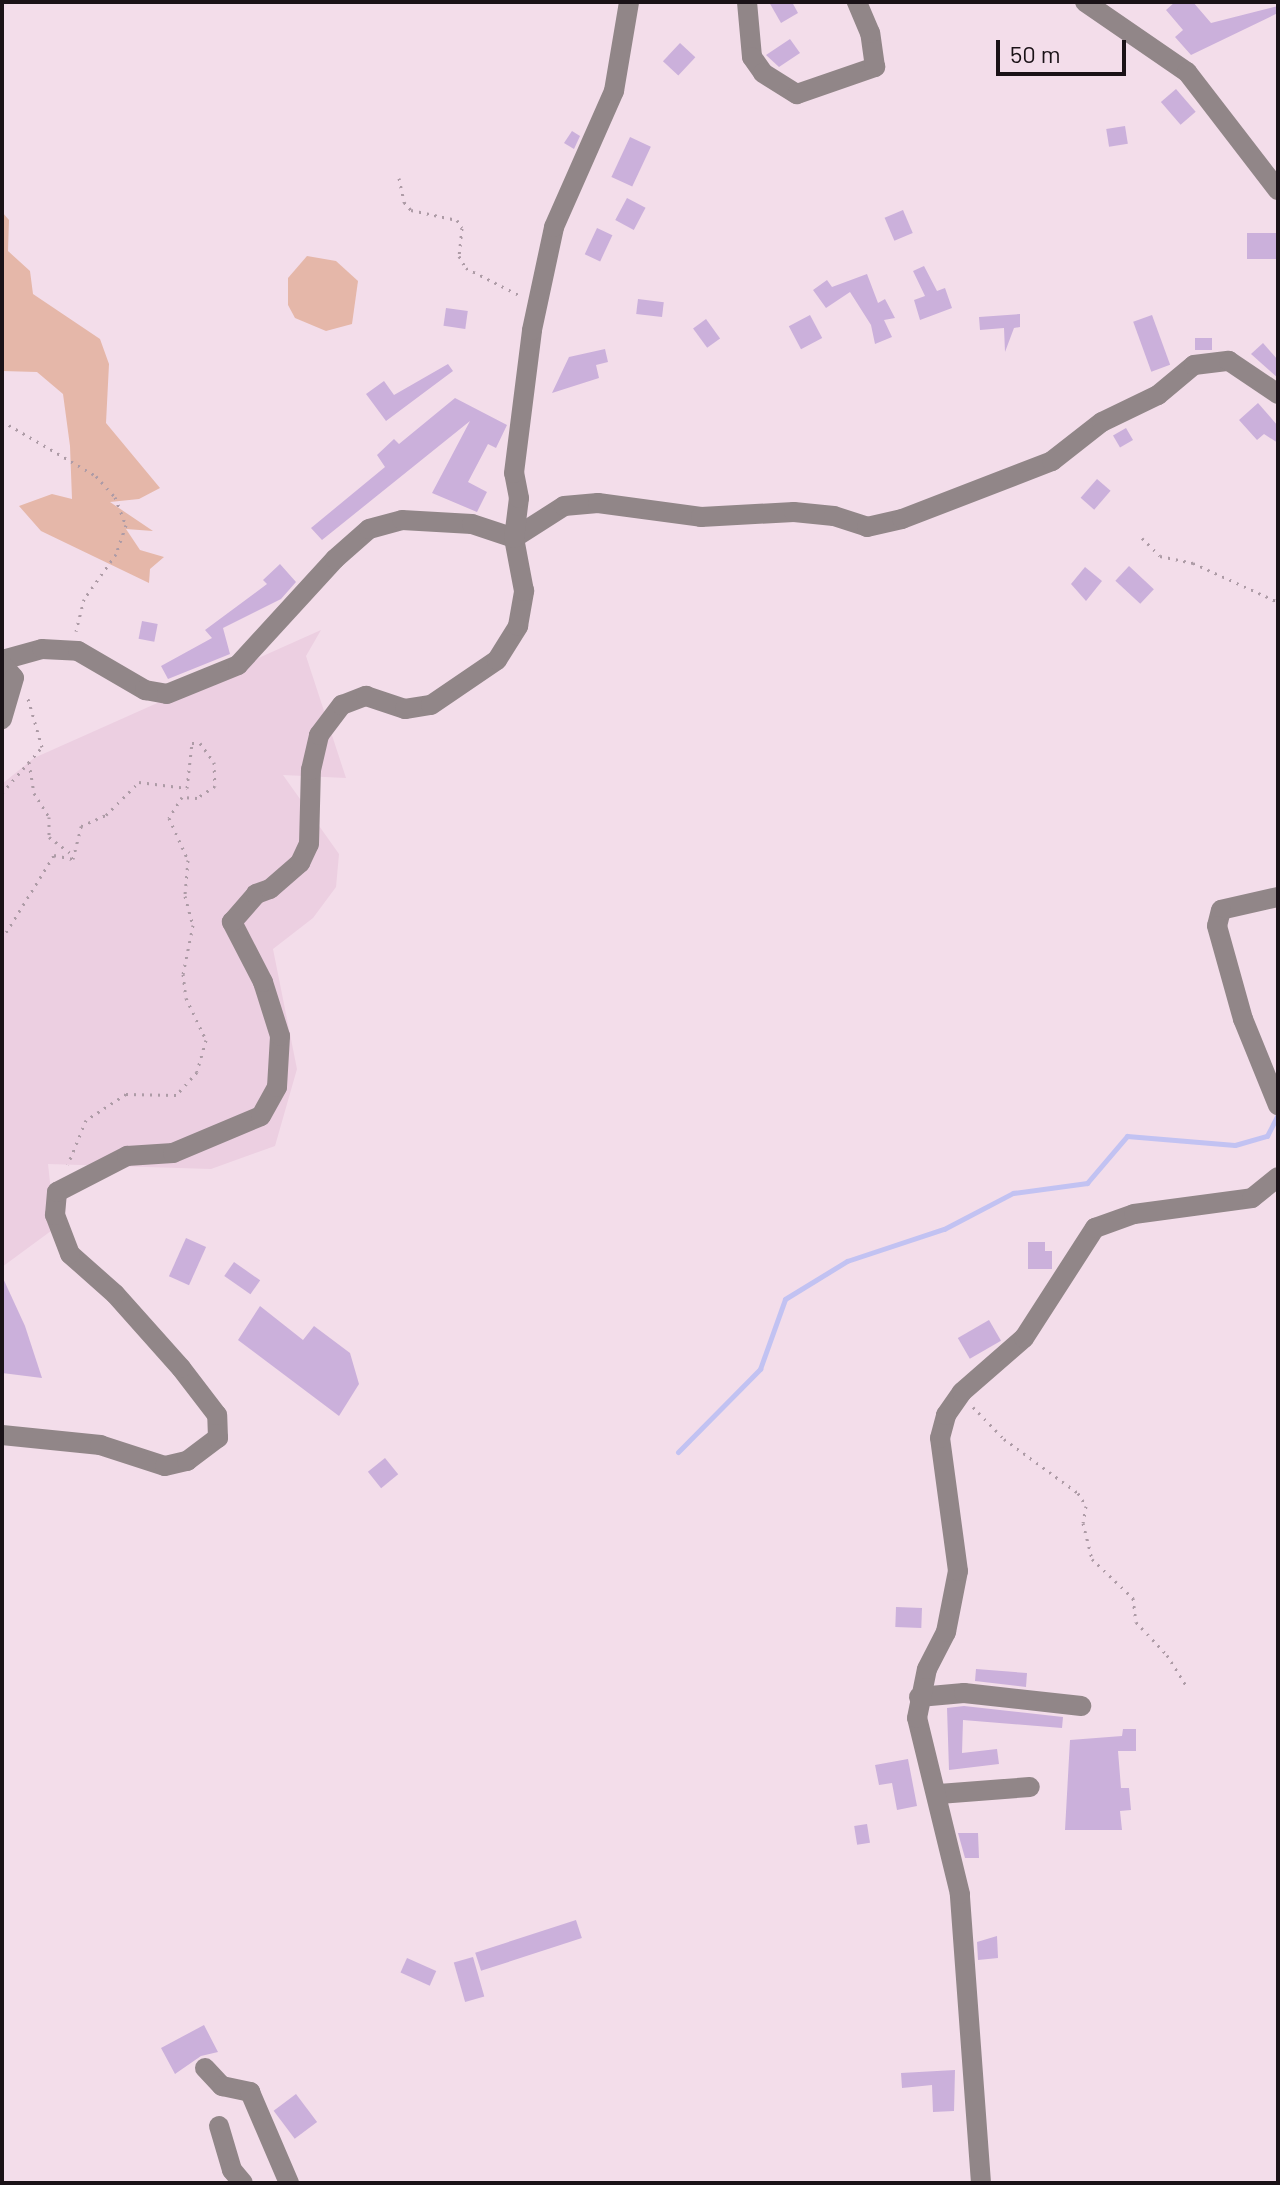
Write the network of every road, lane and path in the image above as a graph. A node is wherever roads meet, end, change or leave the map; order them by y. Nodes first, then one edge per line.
1 (629, 2) edge
2 (747, 2) edge
3 (857, 2) edge
4 (1085, 2) edge
5 (399, 178) dead end
6 (1278, 190) edge
7 (537, 309) junction
8 (1278, 394) edge
9 (2, 421) edge
10 (514, 538) junction
11 (1142, 538) dead end
12 (1278, 602) edge
13 (78, 651) junction
14 (6, 667) edge
15 (2, 719) edge
16 (29, 762) junction
17 (2, 793) edge
18 (74, 856) junction
19 (1278, 897) edge
20 (2, 939) edge
21 (1275, 1096) edge
22 (1278, 1177) edge
23 (57, 1192) junction
24 (962, 1392) junction
25 (2, 1435) edge
26 (1188, 1688) dead end
27 (919, 1697) junction
28 (1081, 1706) dead end
29 (1030, 1787) dead end
30 (939, 1794) junction
31 (205, 2068) dead end
32 (219, 2126) dead end
33 (243, 2183) edge
34 (289, 2183) edge
35 (981, 2183) edge

1 - 7 street
2 - 3 street
4 - 6 street
5 - 7 path
7 - 10 street
8 - 10 street
9 - 13 path
10 - 13 street
10 - 23 street
11 - 12 path
13 - 14 street
14 - 15 street
14 - 16 path
16 - 17 path
16 - 18 path
18 - 20 path
18 - 23 path
19 - 21 street
22 - 24 street
23 - 25 street
24 - 26 path
24 - 27 street
27 - 28 street
27 - 30 street
29 - 30 street
30 - 35 street
31 - 34 street
32 - 33 street

